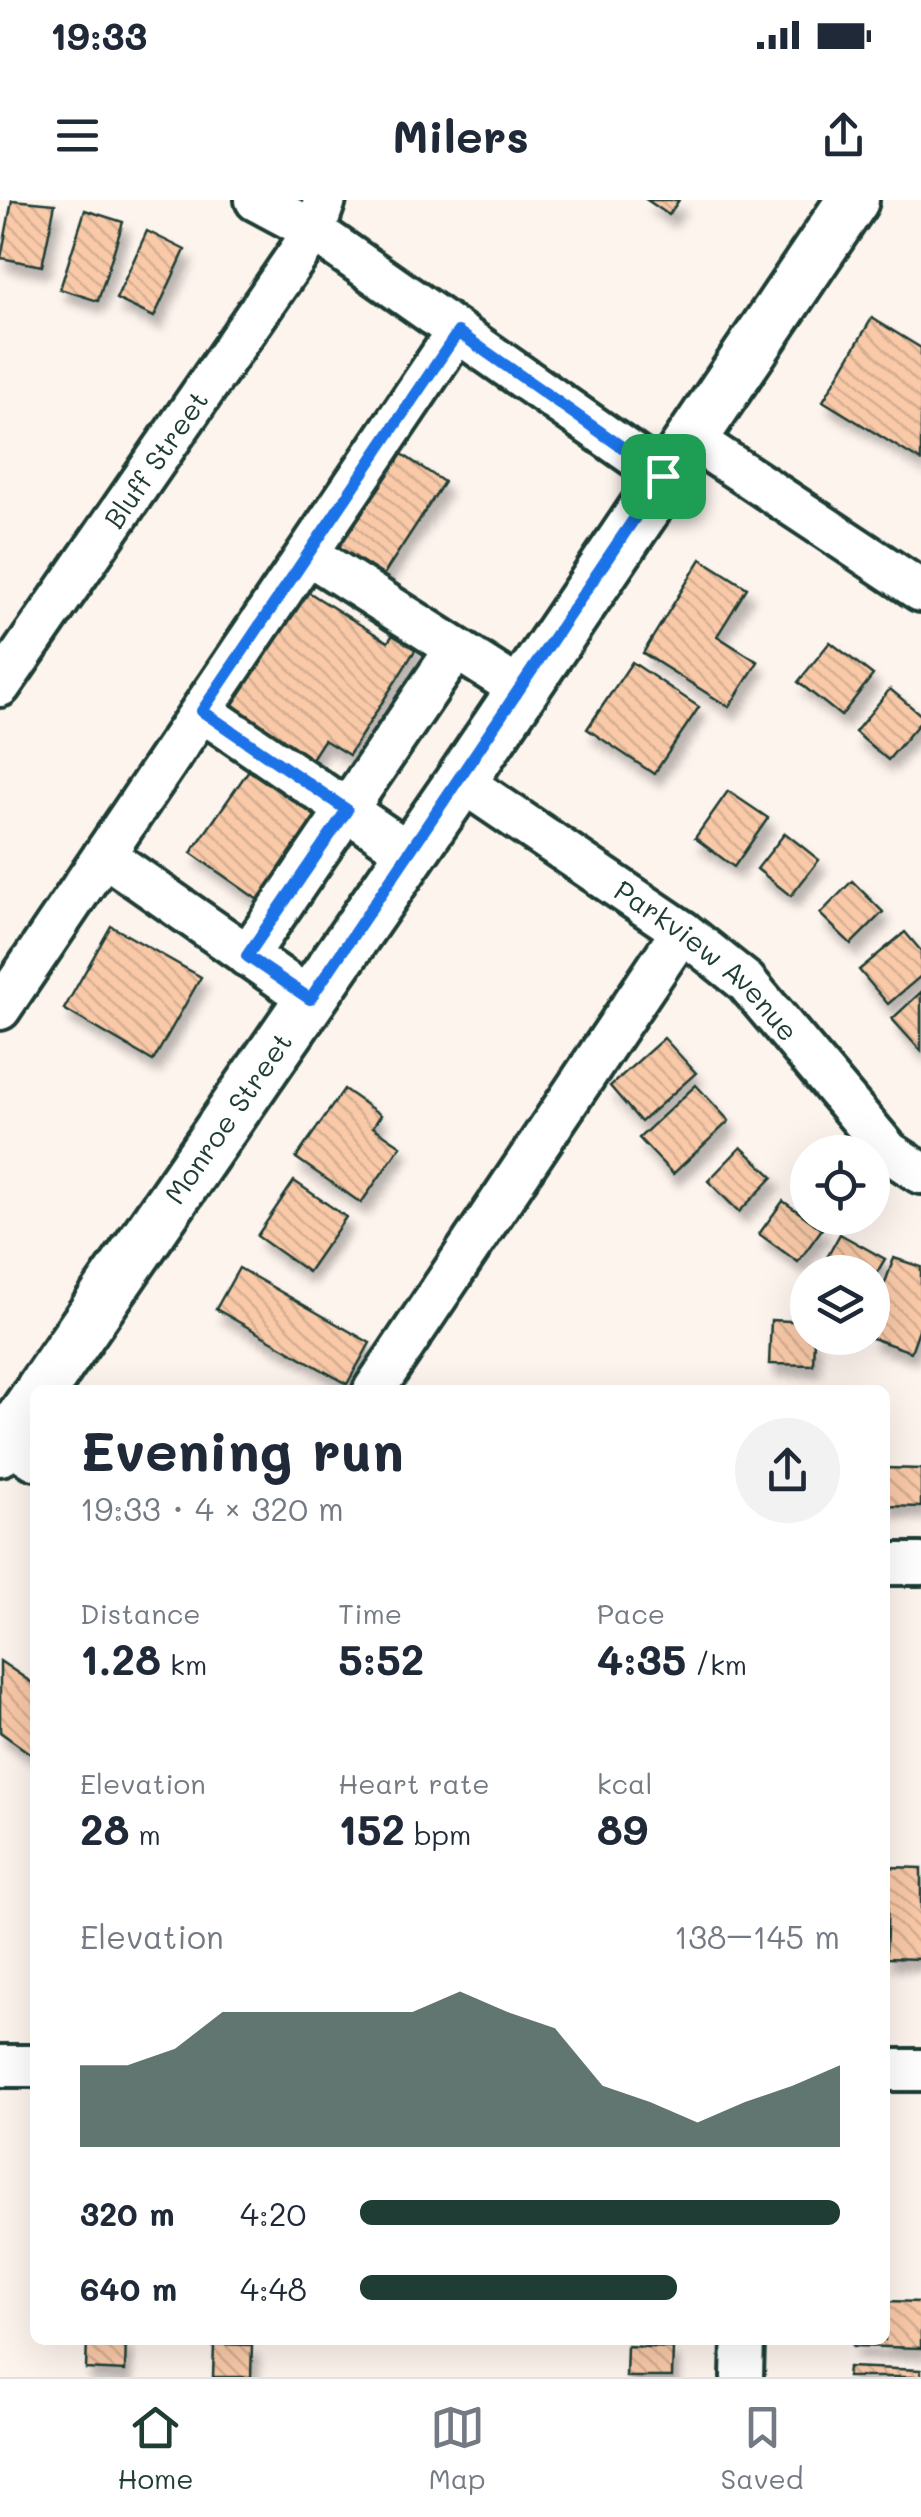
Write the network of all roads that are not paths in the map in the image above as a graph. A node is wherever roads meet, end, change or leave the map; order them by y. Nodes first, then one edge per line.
1 (256, 200) edge
2 (853, 200) edge
3 (319, 215) edge
4 (458, 332) junction
5 (676, 457) junction
6 (308, 554) junction
7 (921, 591) edge
8 (456, 650) junction
9 (0, 686) edge
10 (521, 690) junction
11 (202, 711) junction
12 (461, 781) junction
13 (347, 810) junction
14 (411, 854) junction
15 (104, 855) junction
16 (682, 931) junction
17 (247, 956) junction
18 (310, 999) junction
19 (0, 1009) edge
20 (921, 1173) edge
21 (45, 1385) edge
22 (377, 1385) edge
23 (890, 1564) edge
24 (921, 1564) edge
25 (0, 2066) edge
26 (30, 2066) edge
27 (890, 2070) edge
28 (921, 2070) edge
29 (743, 2345) edge
30 (742, 2377) edge

1 - 3 street
2 - 5 main road, Monroe Street
3 - 4 street
3 - 9 street, Bluff Street
4 - 5 street
4 - 6 street
5 - 7 street
5 - 10 main road, Monroe Street
6 - 8 street
6 - 11 street
8 - 10 street
8 - 13 street
10 - 12 main road, Monroe Street
11 - 13 street
11 - 15 street
12 - 14 main road, Monroe Street
12 - 16 street, Parkview Avenue
13 - 14 street
13 - 17 street
14 - 18 main road, Monroe Street
15 - 17 street
15 - 19 street
16 - 20 street, Parkview Avenue
16 - 22 street
17 - 18 street
18 - 21 main road, Monroe Street
23 - 24 street
25 - 26 street
27 - 28 street
29 - 30 street

